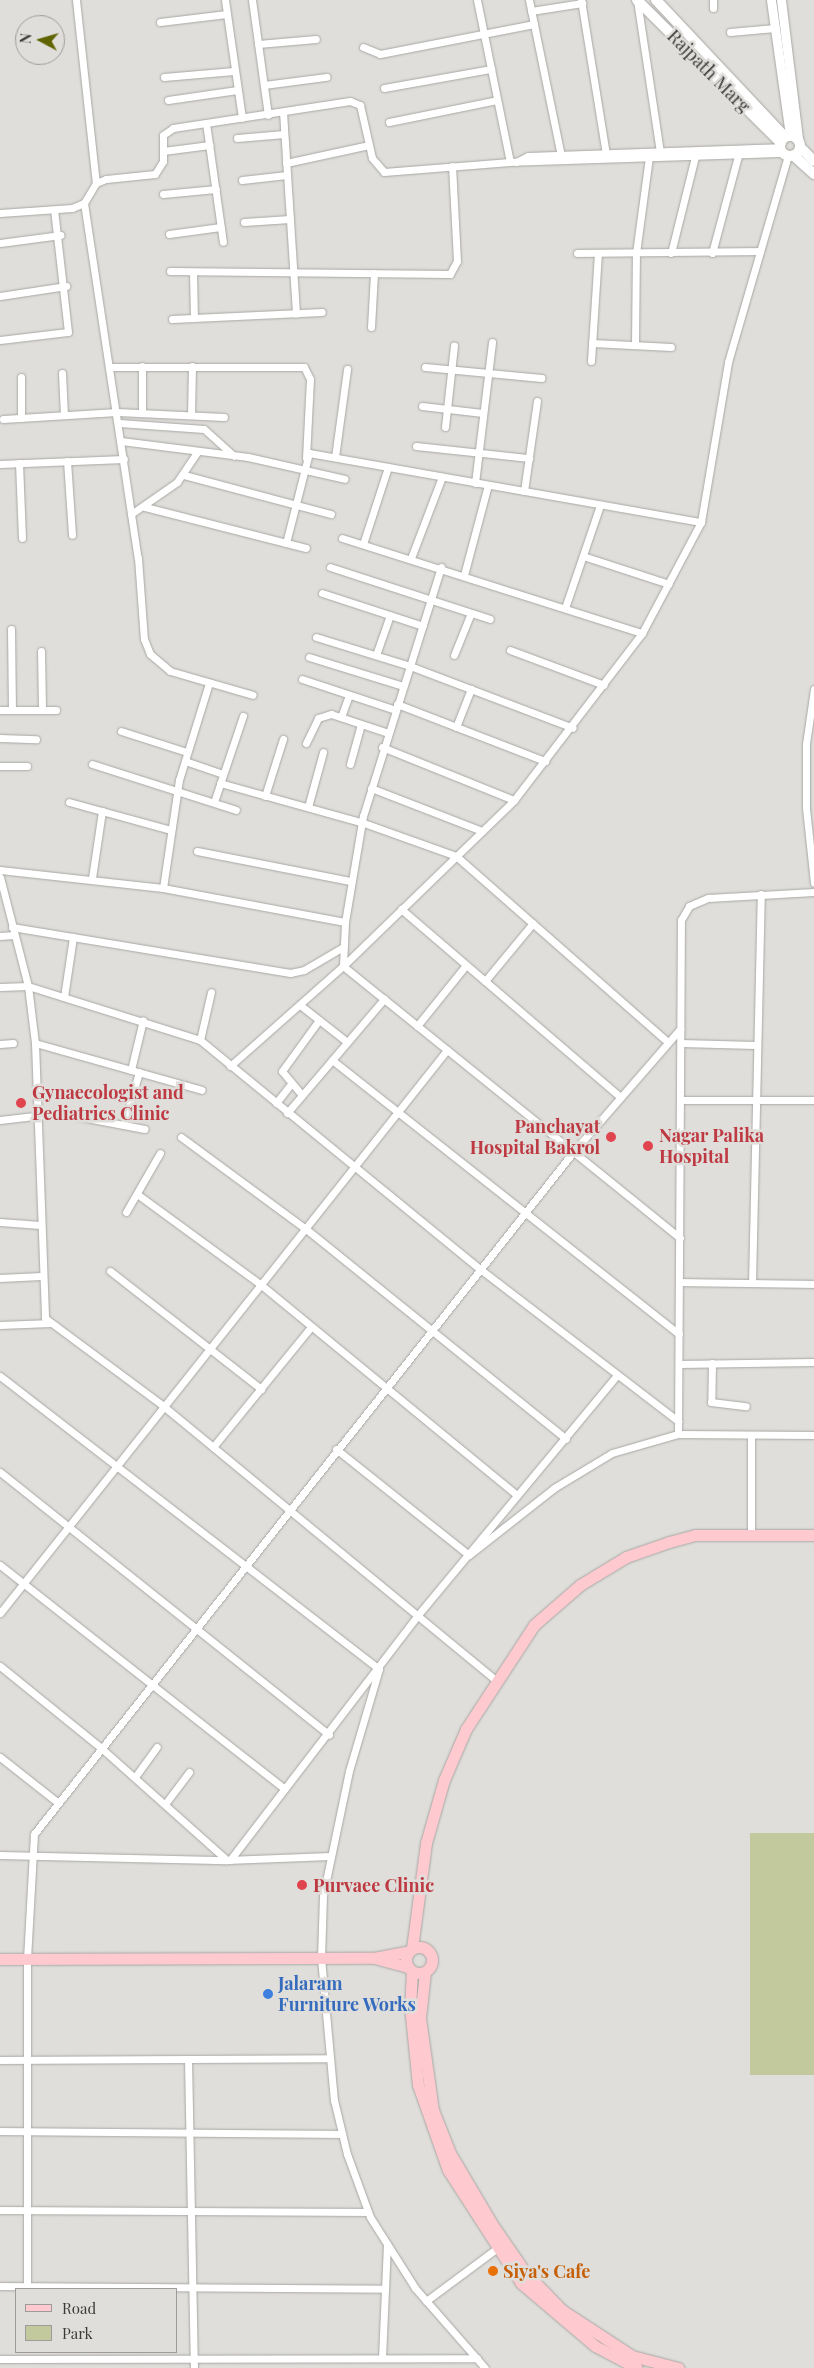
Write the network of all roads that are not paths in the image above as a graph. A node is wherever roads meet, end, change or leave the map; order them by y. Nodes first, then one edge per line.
1 (76, 0) edge
2 (225, 0) edge
3 (252, 0) edge
4 (477, 0) edge
5 (529, 0) edge
6 (637, 0) edge
7 (656, 0) edge
8 (713, 0) edge
9 (771, 0) edge
10 (781, 0) edge
11 (581, 2) edge
12 (713, 8) dead end
13 (531, 11) junction
14 (227, 14) junction
15 (160, 22) dead end
16 (534, 24) junction
17 (775, 28) junction
18 (484, 32) junction
19 (730, 32) dead end
20 (316, 40) dead end
21 (258, 44) junction
22 (363, 48) dead end
23 (491, 69) junction
24 (234, 71) junction
25 (326, 77) dead end
26 (164, 78) dead end
27 (264, 85) junction
28 (384, 88) dead end
29 (238, 90) junction
30 (168, 100) dead end
31 (497, 100) junction
32 (283, 112) junction
33 (268, 114) junction
34 (242, 118) junction
35 (389, 122) dead end
36 (206, 124) junction
37 (284, 134) junction
38 (237, 138) dead end
39 (210, 145) junction
40 (369, 145) junction
41 (789, 146) junction
42 (163, 151) junction
43 (650, 152) junction
44 (660, 152) junction
45 (606, 154) junction
46 (561, 156) junction
47 (738, 156) junction
48 (695, 157) junction
49 (649, 160) junction
50 (814, 161) edge
51 (513, 162) junction
52 (286, 163) junction
53 (452, 166) junction
54 (814, 174) edge
55 (287, 175) junction
56 (242, 180) dead end
57 (96, 183) junction
58 (216, 189) junction
59 (163, 194) dead end
60 (84, 203) junction
61 (54, 210) junction
62 (0, 213) edge
63 (290, 219) junction
64 (244, 222) dead end
65 (221, 227) junction
66 (169, 234) dead end
67 (60, 235) junction
68 (222, 242) dead end
69 (0, 243) edge
70 (760, 251) junction
71 (577, 253) dead end
72 (598, 253) junction
73 (636, 253) junction
74 (671, 253) junction
75 (712, 253) junction
76 (170, 271) dead end
77 (192, 272) junction
78 (294, 272) junction
79 (374, 274) junction
80 (66, 286) junction
81 (0, 296) edge
82 (322, 312) dead end
83 (296, 314) junction
84 (194, 318) junction
85 (172, 320) dead end
86 (371, 327) dead end
87 (0, 340) edge
88 (492, 342) dead end
89 (592, 343) junction
90 (454, 345) dead end
91 (635, 345) junction
92 (670, 347) dead end
93 (591, 361) dead end
94 (142, 366) junction
95 (192, 366) junction
96 (111, 367) junction
97 (425, 367) dead end
98 (347, 369) dead end
99 (451, 370) junction
100 (62, 373) dead end
101 (488, 373) junction
102 (21, 377) dead end
103 (541, 378) dead end
104 (537, 401) dead end
105 (422, 406) dead end
106 (447, 409) junction
107 (117, 412) junction
108 (142, 413) junction
109 (483, 414) junction
110 (64, 415) junction
111 (191, 416) junction
112 (224, 417) dead end
113 (3, 418) dead end
114 (21, 418) junction
115 (119, 422) junction
116 (445, 427) dead end
117 (121, 441) junction
118 (416, 446) dead end
119 (198, 451) junction
120 (479, 451) junction
121 (234, 456) junction
122 (335, 457) junction
123 (306, 458) junction
124 (529, 458) junction
125 (124, 459) junction
126 (67, 461) junction
127 (19, 463) junction
128 (0, 464) edge
129 (388, 467) junction
130 (304, 468) junction
131 (184, 475) junction
132 (442, 477) junction
133 (345, 479) dead end
134 (475, 483) junction
135 (488, 485) junction
136 (524, 491) junction
137 (600, 504) junction
138 (295, 506) junction
139 (145, 507) junction
140 (131, 514) junction
141 (331, 514) dead end
142 (701, 522) junction
143 (72, 536) dead end
144 (22, 538) dead end
145 (342, 538) dead end
146 (286, 543) junction
147 (364, 544) junction
148 (306, 548) dead end
149 (584, 556) junction
150 (411, 558) junction
151 (330, 567) dead end
152 (441, 567) junction
153 (464, 575) junction
154 (669, 584) junction
155 (322, 593) dead end
156 (431, 599) junction
157 (565, 608) junction
158 (471, 613) junction
159 (390, 615) junction
160 (490, 619) dead end
161 (423, 626) junction
162 (11, 629) dead end
163 (642, 633) junction
164 (316, 637) dead end
165 (510, 650) dead end
166 (41, 651) dead end
167 (376, 655) junction
168 (454, 655) dead end
169 (309, 657) dead end
170 (410, 666) junction
171 (302, 679) dead end
172 (209, 683) junction
173 (403, 686) junction
174 (604, 686) junction
175 (471, 689) junction
176 (814, 689) edge
177 (253, 695) dead end
178 (349, 695) junction
179 (396, 707) junction
180 (0, 710) edge
181 (12, 710) junction
182 (42, 710) junction
183 (56, 710) dead end
184 (243, 716) dead end
185 (341, 717) junction
186 (361, 724) junction
187 (456, 727) junction
188 (573, 728) junction
189 (121, 731) dead end
190 (388, 733) junction
191 (0, 738) edge
192 (36, 738) dead end
193 (283, 739) dead end
194 (306, 743) dead end
195 (382, 748) junction
196 (187, 752) junction
197 (323, 752) dead end
198 (185, 760) junction
199 (545, 762) junction
200 (92, 764) dead end
201 (350, 764) dead end
202 (0, 766) edge
203 (27, 766) dead end
204 (223, 774) junction
205 (220, 783) junction
206 (371, 788) junction
207 (177, 789) junction
208 (265, 796) junction
209 (514, 800) junction
210 (69, 802) dead end
211 (214, 802) junction
212 (308, 807) junction
213 (236, 810) dead end
214 (102, 811) junction
215 (362, 822) junction
216 (171, 830) junction
217 (482, 831) junction
218 (197, 851) dead end
219 (456, 856) junction
220 (812, 868) edge
221 (0, 870) edge
222 (0, 877) edge
223 (92, 878) junction
224 (350, 881) junction
225 (814, 883) edge
226 (163, 888) junction
227 (814, 892) edge
228 (760, 894) junction
229 (402, 909) junction
230 (344, 922) junction
231 (533, 923) junction
232 (13, 931) junction
233 (0, 936) edge
234 (73, 937) junction
235 (343, 947) junction
236 (466, 965) junction
237 (343, 966) junction
238 (485, 981) junction
239 (28, 986) junction
240 (0, 987) edge
241 (211, 992) dead end
242 (64, 996) junction
243 (384, 999) junction
244 (300, 1005) junction
245 (143, 1020) junction
246 (319, 1020) junction
247 (417, 1026) junction
248 (680, 1029) junction
249 (200, 1040) junction
250 (347, 1042) junction
251 (668, 1042) junction
252 (13, 1043) dead end
253 (35, 1043) junction
254 (681, 1043) junction
255 (0, 1044) edge
256 (755, 1045) junction
257 (447, 1050) junction
258 (332, 1060) junction
259 (230, 1066) junction
260 (131, 1070) junction
261 (139, 1072) junction
262 (291, 1084) junction
263 (202, 1090) dead end
264 (302, 1096) junction
265 (620, 1097) junction
266 (680, 1100) junction
267 (753, 1100) junction
268 (814, 1100) edge
269 (276, 1103) junction
270 (400, 1111) junction
271 (287, 1113) junction
272 (38, 1116) junction
273 (0, 1120) edge
274 (124, 1124) junction
275 (145, 1129) dead end
276 (181, 1137) dead end
277 (574, 1151) junction
278 (160, 1154) dead end
279 (355, 1168) junction
280 (137, 1194) junction
281 (526, 1211) junction
282 (126, 1212) dead end
283 (0, 1222) edge
284 (40, 1225) junction
285 (306, 1229) junction
286 (680, 1238) junction
287 (480, 1269) junction
288 (110, 1271) dead end
289 (41, 1276) junction
290 (0, 1278) edge
291 (679, 1282) junction
292 (752, 1283) junction
293 (260, 1284) junction
294 (814, 1284) edge
295 (51, 1322) junction
296 (0, 1325) edge
297 (311, 1326) junction
298 (432, 1330) junction
299 (679, 1334) junction
300 (208, 1348) junction
301 (814, 1362) edge
302 (712, 1363) junction
303 (678, 1364) junction
304 (617, 1375) junction
305 (0, 1376) edge
306 (385, 1388) junction
307 (261, 1389) junction
308 (162, 1405) junction
309 (746, 1406) dead end
310 (678, 1422) junction
311 (678, 1434) junction
312 (751, 1434) junction
313 (814, 1435) edge
314 (566, 1439) junction
315 (213, 1447) junction
316 (336, 1449) junction
317 (117, 1463) junction
318 (0, 1472) edge
319 (516, 1494) junction
320 (288, 1510) junction
321 (69, 1524) junction
322 (751, 1534) junction
323 (814, 1535) edge
324 (468, 1555) junction
325 (246, 1563) junction
326 (0, 1565) edge
327 (24, 1582) junction
328 (0, 1613) edge
329 (417, 1616) junction
330 (196, 1625) junction
331 (0, 1666) edge
332 (379, 1669) junction
333 (496, 1680) junction
334 (151, 1682) junction
335 (330, 1735) junction
336 (100, 1747) junction
337 (157, 1747) dead end
338 (0, 1757) edge
339 (189, 1772) dead end
340 (135, 1778) junction
341 (285, 1789) junction
342 (56, 1802) junction
343 (165, 1804) junction
344 (0, 1855) edge
345 (30, 1855) junction
346 (330, 1856) junction
347 (228, 1860) junction
348 (419, 1922) junction
349 (427, 1948) junction
350 (411, 1949) junction
351 (321, 1958) junction
352 (374, 1958) junction
353 (0, 1959) edge
354 (27, 1959) junction
355 (410, 1969) junction
356 (425, 1972) junction
357 (329, 2058) junction
358 (188, 2059) junction
359 (0, 2060) edge
360 (27, 2060) junction
361 (0, 2131) edge
362 (26, 2131) junction
363 (190, 2132) junction
364 (342, 2134) junction
365 (0, 2210) edge
366 (28, 2210) junction
367 (192, 2211) junction
368 (368, 2212) junction
369 (386, 2243) junction
370 (500, 2246) junction
371 (0, 2286) edge
372 (27, 2288) edge
373 (192, 2288) junction
374 (385, 2290) junction
375 (426, 2301) junction
376 (25, 2355) edge
377 (116, 2358) junction
378 (194, 2358) junction
379 (273, 2358) junction
380 (341, 2358) junction
381 (382, 2358) junction
382 (416, 2358) junction
383 (477, 2358) junction
384 (0, 2359) edge
385 (45, 2359) junction
386 (45, 2368) edge
387 (116, 2368) edge
388 (194, 2368) edge
389 (273, 2368) edge
390 (341, 2368) edge
391 (416, 2368) edge
392 (485, 2368) edge
393 (637, 2368) edge
394 (678, 2368) edge

1 - 57 street
2 - 14 street
3 - 21 street
4 - 18 street
5 - 13 street
6 - 41 main road, Rajpath Marg
6 - 44 street
7 - 41 main road, Rajpath Marg
8 - 12 street
9 - 17 street
10 - 41 street
11 - 13 street
11 - 45 street
13 - 16 street
14 - 15 street
14 - 24 street
16 - 18 street
16 - 46 street
17 - 19 street
17 - 41 street
18 - 22 street
18 - 23 street
20 - 21 street
21 - 27 street
23 - 28 street
23 - 31 street
24 - 26 street
24 - 29 street
25 - 27 street
27 - 33 street
29 - 30 street
29 - 34 street
31 - 35 street
31 - 51 street
32 - 33 street
32 - 37 street
32 - 40 street
33 - 34 street
34 - 36 street
36 - 39 street
36 - 42 street
37 - 38 street
37 - 52 street
39 - 42 street
39 - 58 street
40 - 52 street
40 - 53 street
41 - 44 street
41 - 47 street
41 - 50 main road, Rajpath Marg
41 - 54 main road, Rajpath Marg
41 - 70 street
42 - 57 street
43 - 44 street
43 - 45 street
43 - 49 street
45 - 46 street
46 - 51 street
47 - 48 street
47 - 75 street
48 - 49 street
48 - 74 street
49 - 51 street
49 - 73 street
51 - 53 street
52 - 55 street
53 - 79 street
55 - 56 street
55 - 63 street
57 - 60 street
58 - 59 street
58 - 65 street
60 - 61 street
60 - 96 street
61 - 62 street
61 - 67 street
63 - 64 street
63 - 78 street
65 - 66 street
65 - 68 street
67 - 69 street
67 - 80 street
70 - 75 street
70 - 142 street
71 - 72 street
72 - 73 street
72 - 89 street
73 - 74 street
73 - 91 street
74 - 75 street
76 - 77 street
77 - 78 street
77 - 84 street
78 - 79 street
78 - 83 street
79 - 86 street
80 - 81 street
80 - 87 street
82 - 83 street
83 - 84 street
84 - 85 street
88 - 101 street
89 - 91 street
89 - 93 street
90 - 99 street
91 - 92 street
94 - 95 street
94 - 96 street
94 - 108 street
95 - 111 street
95 - 123 street
96 - 107 street
97 - 99 street
98 - 122 street
99 - 101 street
99 - 106 street
100 - 110 street
101 - 103 street
101 - 109 street
102 - 114 street
104 - 124 street
105 - 106 street
106 - 109 street
106 - 116 street
107 - 108 street
107 - 110 street
107 - 115 street
108 - 111 street
109 - 120 street
110 - 114 street
111 - 112 street
113 - 114 street
115 - 117 street
115 - 121 street
117 - 119 street
117 - 125 street
118 - 120 street
119 - 121 street
119 - 131 street
120 - 124 street
120 - 134 street
121 - 130 street
122 - 123 street
122 - 129 street
123 - 130 street
124 - 136 street
125 - 126 street
125 - 140 street
126 - 127 street
126 - 143 street
127 - 128 street
127 - 144 street
129 - 132 street
129 - 147 street
130 - 133 street
130 - 138 street
131 - 138 street
131 - 139 street
132 - 134 street
132 - 150 street
134 - 135 street
135 - 136 street
135 - 153 street
136 - 137 street
137 - 142 street
137 - 149 street
138 - 141 street
138 - 146 street
139 - 140 street
139 - 146 street
140 - 172 street
142 - 154 street
145 - 147 street
146 - 148 street
147 - 150 street
149 - 154 street
149 - 157 street
150 - 152 street
151 - 156 street
152 - 153 street
152 - 156 street
153 - 157 street
154 - 163 street
155 - 159 street
156 - 158 street
156 - 161 street
157 - 163 street
158 - 160 street
158 - 168 street
159 - 161 street
159 - 167 street
161 - 170 street
162 - 181 street
163 - 174 street
164 - 167 street
165 - 174 street
166 - 182 street
167 - 170 street
169 - 173 street
170 - 173 street
170 - 175 street
171 - 178 street
172 - 177 street
172 - 196 street
173 - 179 street
174 - 188 street
175 - 187 street
175 - 188 street
176 - 220 street
178 - 179 street
178 - 185 street
179 - 187 street
179 - 190 street
180 - 181 street
181 - 182 street
182 - 183 street
184 - 204 street
185 - 186 street
185 - 194 street
186 - 190 street
186 - 201 street
187 - 199 street
188 - 199 street
189 - 196 street
190 - 195 street
191 - 192 street
193 - 208 street
195 - 206 street
195 - 209 street
196 - 198 street
197 - 212 street
198 - 204 street
198 - 207 street
199 - 209 street
200 - 207 street
202 - 203 street
204 - 205 street
205 - 208 street
205 - 211 street
206 - 215 street
206 - 217 street
207 - 211 street
207 - 216 street
208 - 212 street
209 - 217 street
210 - 214 street
211 - 213 street
212 - 215 street
214 - 216 street
214 - 223 street
215 - 219 street
215 - 224 street
216 - 226 street
217 - 219 street
218 - 224 street
219 - 229 street
219 - 231 street
220 - 225 street
221 - 223 street
222 - 232 street
223 - 226 street
224 - 230 street
226 - 230 street
227 - 228 street
228 - 248 street
228 - 256 street
229 - 236 street
229 - 237 street
230 - 235 street
231 - 238 street
231 - 251 street
232 - 233 street
232 - 234 street
232 - 239 street
234 - 235 street
234 - 242 street
235 - 237 street
236 - 238 street
236 - 247 street
237 - 243 street
237 - 244 street
238 - 265 street
239 - 240 street
239 - 242 street
239 - 253 street
241 - 249 street
242 - 245 street
243 - 247 street
243 - 250 street
244 - 246 street
244 - 259 street
245 - 249 street
245 - 260 street
246 - 250 street
246 - 262 street
247 - 257 street
248 - 251 street
248 - 254 street
249 - 259 street
250 - 258 street
251 - 265 street
252 - 255 street
253 - 260 street
253 - 272 street
254 - 256 street
254 - 266 street
256 - 267 street
257 - 270 street
257 - 277 street
258 - 264 street
258 - 270 street
259 - 269 street
260 - 261 street
261 - 263 street
261 - 274 street
262 - 264 street
262 - 269 street
264 - 271 street
265 - 277 street
266 - 267 street
266 - 286 street
267 - 268 street
267 - 292 street
269 - 271 street
270 - 279 street
270 - 281 street
271 - 279 street
272 - 273 street
272 - 274 street
272 - 284 street
274 - 275 street
276 - 285 street
277 - 281 street
277 - 286 street
278 - 280 street
279 - 285 street
279 - 287 street
280 - 282 street
280 - 293 street
281 - 287 street
281 - 299 street
283 - 284 street
284 - 289 street
285 - 293 street
285 - 298 street
286 - 291 street
287 - 298 street
287 - 304 street
288 - 300 street
289 - 290 street
289 - 295 street
291 - 292 street
291 - 299 street
292 - 294 street
293 - 297 street
293 - 300 street
295 - 296 street
295 - 308 street
297 - 306 street
297 - 307 street
298 - 306 street
298 - 314 street
299 - 303 street
300 - 307 street
300 - 308 street
301 - 302 street
302 - 303 street
302 - 309 street
303 - 310 street
304 - 310 street
304 - 314 street
305 - 317 street
306 - 316 street
306 - 319 street
307 - 315 street
308 - 315 street
308 - 317 street
310 - 311 street
311 - 312 street
311 - 324 street
312 - 313 street
312 - 322 street
314 - 319 street
315 - 320 street
316 - 320 street
316 - 324 street
317 - 321 street
317 - 325 street
318 - 321 street
319 - 324 street
320 - 325 street
320 - 329 street
321 - 327 street
321 - 330 street
322 - 323 main road
322 - 333 main road
324 - 329 street
325 - 330 street
325 - 332 street
326 - 327 street
327 - 328 street
327 - 334 street
329 - 332 street
329 - 333 street
330 - 334 street
330 - 335 street
331 - 336 street
332 - 335 street
332 - 346 street
333 - 348 main road
334 - 336 street
334 - 341 street
335 - 341 street
336 - 340 street
336 - 342 street
337 - 340 street
338 - 342 street
339 - 343 street
340 - 343 street
341 - 347 street
342 - 345 street
343 - 347 street
344 - 345 street
345 - 347 street
345 - 354 street
346 - 347 street
346 - 351 street
348 - 349 main road
348 - 350 main road
349 - 350 main road
349 - 356 main road
350 - 352 main road
350 - 355 main road
351 - 352 main road
351 - 354 main road
351 - 357 street
352 - 355 main road
353 - 354 main road
354 - 360 street
355 - 356 main road
355 - 370 main road
356 - 370 main road
357 - 358 street
357 - 364 street
358 - 360 street
358 - 363 street
359 - 360 street
360 - 362 street
361 - 362 street
362 - 363 street
362 - 366 street
363 - 364 street
363 - 367 street
364 - 368 street
365 - 366 street
366 - 367 street
366 - 372 street
367 - 368 street
367 - 373 street
368 - 369 street
369 - 374 street
369 - 375 street
370 - 375 street
370 - 393 main road
370 - 394 main road
371 - 372 street
372 - 373 street
373 - 374 street
373 - 378 street
374 - 381 street
375 - 383 street
376 - 384 street
376 - 385 street
377 - 378 street
377 - 385 street
377 - 387 street
378 - 379 street
378 - 388 street
379 - 380 street
379 - 389 street
380 - 381 street
380 - 390 street
381 - 382 street
382 - 383 street
382 - 391 street
383 - 392 street
385 - 386 street

